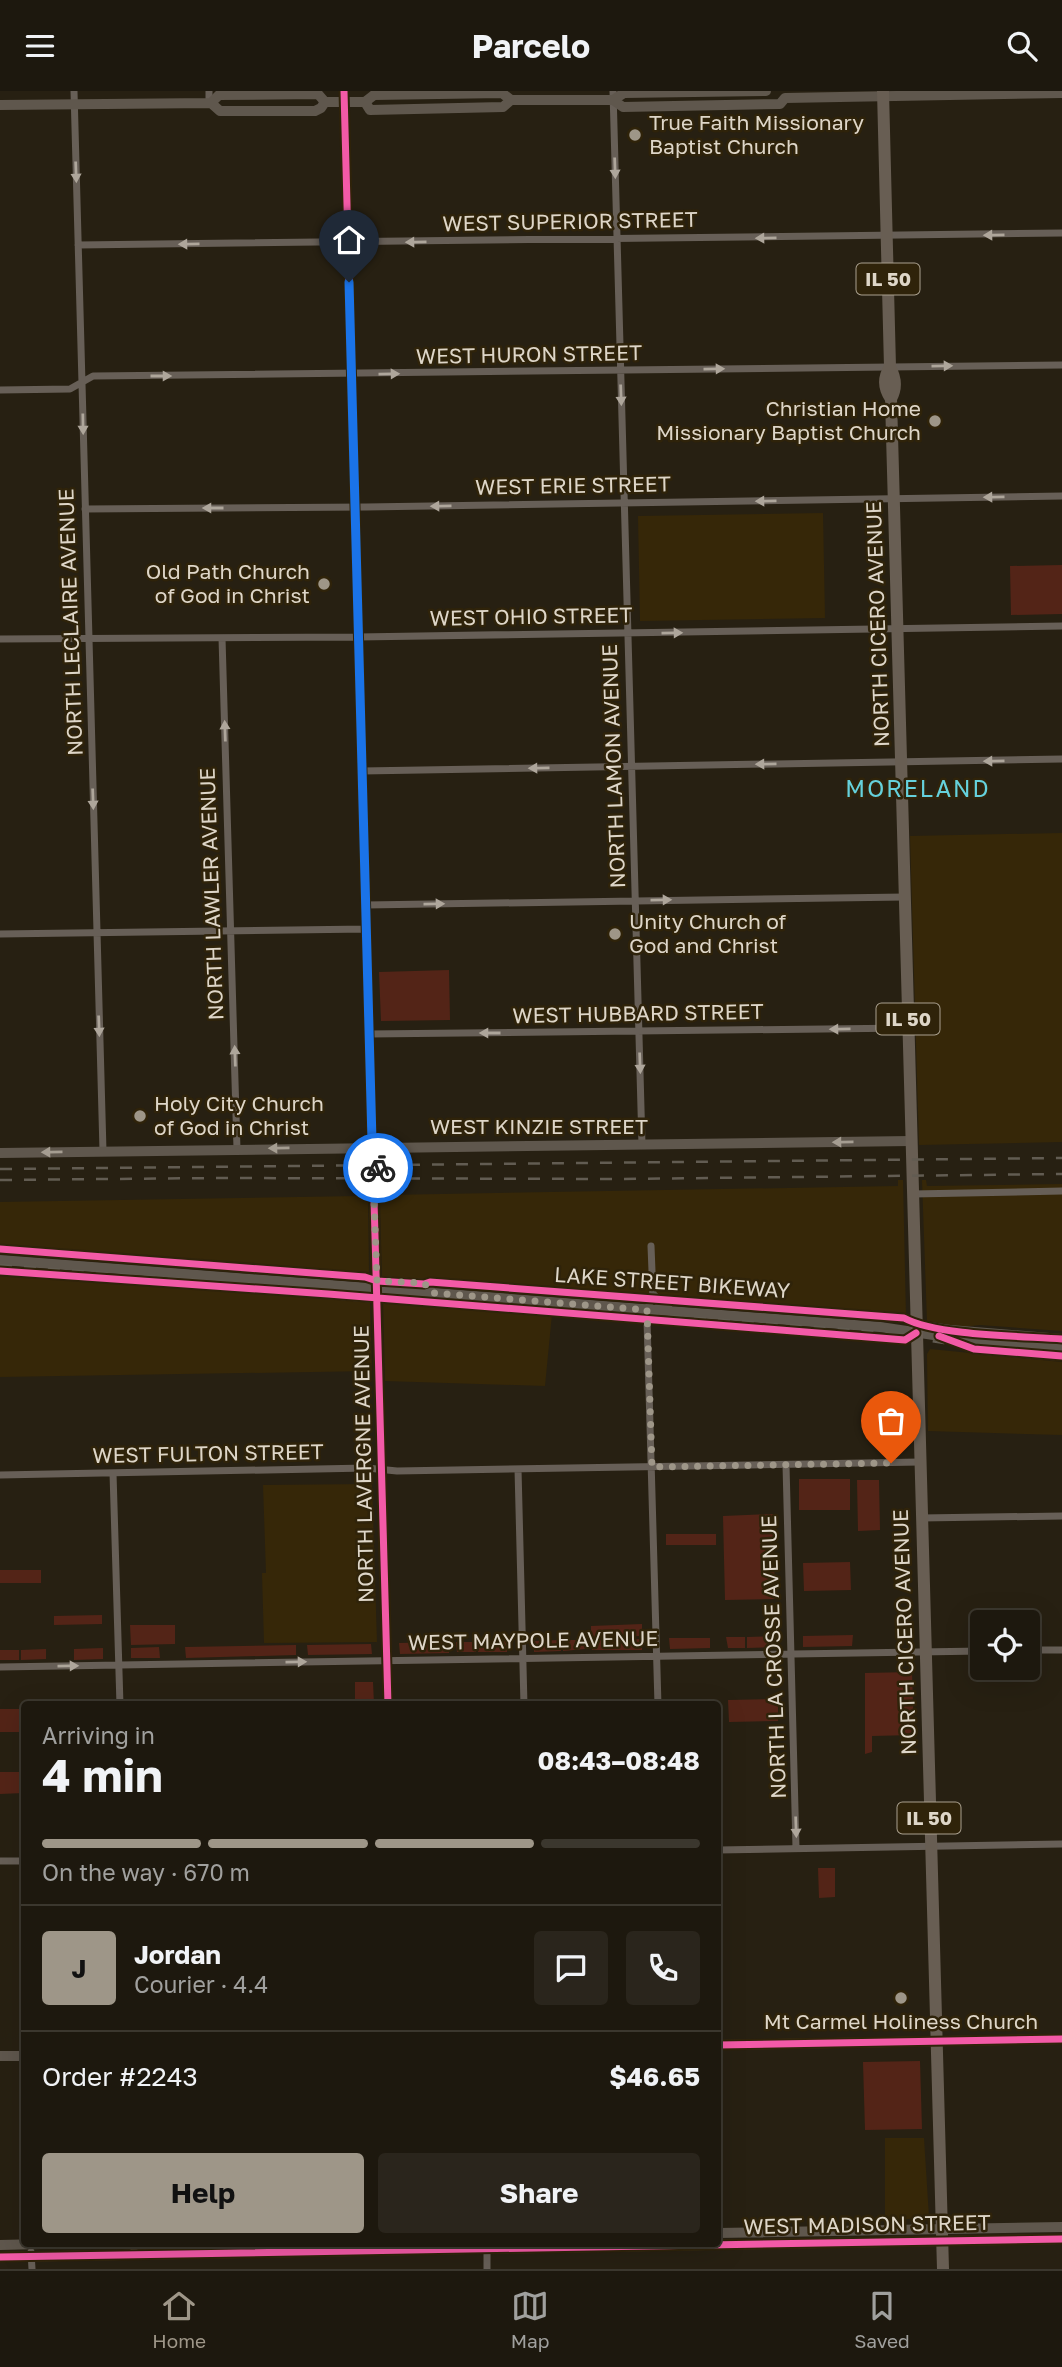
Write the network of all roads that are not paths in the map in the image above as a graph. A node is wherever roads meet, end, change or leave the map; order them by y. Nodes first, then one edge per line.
1 (74, 91) edge
2 (209, 91) edge
3 (766, 91) edge
4 (1062, 93) edge
5 (883, 94) edge
6 (613, 95) edge
7 (782, 95) edge
8 (344, 97) edge
9 (325, 102) junction
10 (210, 103) junction
11 (74, 104) junction
12 (0, 105) edge
13 (1062, 233) edge
14 (887, 236) junction
15 (617, 239) junction
16 (348, 242) junction
17 (78, 245) junction
18 (1062, 365) edge
19 (890, 367) junction
20 (620, 371) junction
21 (351, 375) junction
22 (82, 383) junction
23 (0, 390) edge
24 (1062, 496) edge
25 (894, 498) junction
26 (624, 503) junction
27 (355, 507) junction
28 (85, 509) junction
29 (1062, 626) edge
30 (897, 630) junction
31 (628, 633) junction
32 (358, 637) junction
33 (222, 638) junction
34 (0, 639) edge
35 (89, 639) junction
36 (1062, 759) edge
37 (901, 762) junction
38 (631, 767) junction
39 (362, 771) junction
40 (905, 897) junction
41 (635, 901) junction
42 (366, 905) junction
43 (366, 929) junction
44 (231, 930) junction
45 (97, 933) junction
46 (0, 934) edge
47 (908, 1028) junction
48 (639, 1032) junction
49 (369, 1034) junction
50 (911, 1141) junction
51 (642, 1145) junction
52 (372, 1147) junction
53 (237, 1149) junction
54 (103, 1151) junction
55 (0, 1153) edge
56 (1062, 1191) edge
57 (913, 1194) junction
58 (652, 1246) dead end
59 (0, 1260) edge
60 (316, 1284) junction
61 (377, 1289) junction
62 (433, 1293) junction
63 (653, 1296) junction
64 (647, 1310) junction
65 (670, 1311) junction
66 (916, 1329) junction
67 (944, 1337) junction
68 (1062, 1339) edge
69 (1062, 1347) edge
70 (1062, 1356) edge
71 (920, 1462) junction
72 (786, 1465) junction
73 (652, 1467) junction
74 (518, 1469) junction
75 (381, 1470) junction
76 (113, 1473) junction
77 (0, 1475) edge
78 (1062, 1516) edge
79 (921, 1518) junction
80 (1040, 1650) edge
81 (1062, 1650) edge
82 (970, 1651) edge
83 (925, 1652) junction
84 (791, 1654) junction
85 (657, 1656) junction
86 (523, 1658) junction
87 (387, 1661) junction
88 (119, 1665) junction
89 (0, 1667) edge
90 (120, 1701) edge
91 (388, 1701) edge
92 (524, 1701) edge
93 (658, 1701) edge
94 (1062, 1844) edge
95 (930, 1846) junction
96 (796, 1849) junction
97 (721, 1850) edge
98 (0, 1861) edge
99 (21, 1861) edge
100 (1062, 2039) edge
101 (936, 2041) junction
102 (721, 2045) edge
103 (0, 2056) edge
104 (21, 2056) edge
105 (1062, 2227) edge
106 (721, 2233) edge
107 (942, 2235) junction
108 (1062, 2239) edge
109 (721, 2243) edge
110 (0, 2245) edge
111 (52, 2247) edge
112 (403, 2247) edge
113 (487, 2247) edge
114 (134, 2249) edge
115 (31, 2250) edge
116 (0, 2257) edge
117 (32, 2269) edge
118 (487, 2269) edge
119 (943, 2269) edge

1 - 11 street, NORTH LECLAIRE AVENUE
2 - 10 street
3 - 6 main road
4 - 5 main road
5 - 7 main road
5 - 14 main road, NORTH CICERO AVENUE / IL 50
6 - 7 main road
6 - 8 main road
6 -> 15 street, NORTH LAMON AVENUE
8 - 9 main road
8 - 16 street, NORTH LAVERGNE AVENUE
9 - 10 main road
9 - 10 main road
10 - 11 main road
11 - 12 main road
11 -> 17 street, NORTH LECLAIRE AVENUE
13 -> 14 street, WEST SUPERIOR STREET
14 -> 15 street, WEST SUPERIOR STREET
14 - 19 main road, NORTH CICERO AVENUE / IL 50
15 -> 16 street, WEST SUPERIOR STREET
15 - 20 street, NORTH LAMON AVENUE
16 -> 17 street, WEST SUPERIOR STREET
16 - 21 street, NORTH LAVERGNE AVENUE
17 - 22 street, NORTH LECLAIRE AVENUE
19 -> 18 street, WEST HURON STREET
20 -> 19 street, WEST HURON STREET
19 - 25 main road, NORTH CICERO AVENUE / IL 50
21 -> 20 street, WEST HURON STREET
20 -> 26 street, NORTH LAMON AVENUE
22 -> 21 street, WEST HURON STREET
21 - 27 street, NORTH LAVERGNE AVENUE
22 - 23 street, WEST HURON STREET
22 -> 28 street, NORTH LECLAIRE AVENUE
24 -> 25 street, WEST ERIE STREET
25 -> 26 street, WEST ERIE STREET
25 - 30 main road, NORTH CICERO AVENUE / IL 50
26 -> 27 street, WEST ERIE STREET
26 - 31 street, NORTH LAMON AVENUE
27 -> 28 street, WEST ERIE STREET
27 - 32 street, NORTH LAVERGNE AVENUE
28 - 35 street, NORTH LECLAIRE AVENUE
29 - 30 street, WEST OHIO STREET
31 -> 30 street, WEST OHIO STREET
30 - 37 main road, NORTH CICERO AVENUE / IL 50
31 - 32 street, WEST OHIO STREET
31 - 38 street, NORTH LAMON AVENUE
32 - 33 street, WEST OHIO STREET
32 - 39 street, NORTH LAVERGNE AVENUE
33 - 35 street, WEST OHIO STREET
44 -> 33 street, NORTH LAWLER AVENUE
34 - 35 street, WEST OHIO STREET
35 -> 45 street, NORTH LECLAIRE AVENUE
36 -> 37 street
37 -> 38 street
37 - 40 main road, NORTH CICERO AVENUE / IL 50
38 -> 39 street
38 - 41 street, NORTH LAMON AVENUE
39 - 42 street, NORTH LAVERGNE AVENUE
41 -> 40 street
40 - 47 main road, NORTH CICERO AVENUE / IL 50
42 -> 41 street
41 - 48 street, NORTH LAMON AVENUE
42 - 43 street, NORTH LAVERGNE AVENUE
43 - 44 street
43 - 49 street, NORTH LAVERGNE AVENUE
44 - 45 street
53 -> 44 street, NORTH LAWLER AVENUE
45 - 46 street
45 -> 54 street, NORTH LECLAIRE AVENUE
47 -> 48 street, WEST HUBBARD STREET
47 - 50 main road, NORTH CICERO AVENUE / IL 50
48 -> 49 street, WEST HUBBARD STREET
48 -> 51 street, NORTH LAMON AVENUE
49 - 52 street, NORTH LAVERGNE AVENUE
50 -> 51 main road, WEST KINZIE STREET
50 - 57 main road, NORTH CICERO AVENUE / IL 50
51 - 52 main road, WEST KINZIE STREET
52 -> 53 main road, WEST KINZIE STREET
52 - 61 street, NORTH LAVERGNE AVENUE
53 - 54 main road, WEST KINZIE STREET
54 -> 55 main road, WEST KINZIE STREET
56 - 57 street
57 - 66 main road, NORTH CICERO AVENUE / IL 50
58 - 63 street
59 - 60 main road
60 - 61 main road
60 - 61 main road
61 - 62 main road
61 - 62 main road
61 - 75 street, NORTH LAVERGNE AVENUE
62 - 64 main road
63 - 64 street
63 - 65 main road
64 - 65 main road
64 - 73 street
65 - 66 main road
66 - 67 main road
66 - 68 main road
66 - 71 main road, NORTH CICERO AVENUE / IL 50
67 - 69 main road
67 - 70 main road
71 - 72 street, WEST FULTON STREET
71 - 79 main road, NORTH CICERO AVENUE / IL 50
72 - 73 street, WEST FULTON STREET
72 - 84 street, NORTH LA CROSSE AVENUE
73 - 74 street, WEST FULTON STREET
73 - 85 street
74 - 75 street, WEST FULTON STREET
74 - 86 street
75 - 76 street, WEST FULTON STREET
75 - 87 street, NORTH LAVERGNE AVENUE
76 - 77 street, WEST FULTON STREET
76 - 88 street
78 - 79 street
79 - 83 main road, NORTH CICERO AVENUE / IL 50
80 - 81 street
82 - 83 street, WEST MAYPOLE AVENUE
83 - 84 street, WEST MAYPOLE AVENUE
83 - 95 main road, NORTH CICERO AVENUE / IL 50
84 - 85 street, WEST MAYPOLE AVENUE
84 -> 96 street, NORTH LA CROSSE AVENUE
85 - 86 street, WEST MAYPOLE AVENUE
85 - 93 street
86 - 87 street, WEST MAYPOLE AVENUE
86 - 92 street
88 -> 87 street, WEST MAYPOLE AVENUE
87 - 91 street, NORTH LAVERGNE AVENUE
89 -> 88 street, WEST MAYPOLE AVENUE
88 - 90 street
94 - 95 street
95 - 96 street
95 - 101 main road, NORTH CICERO AVENUE / IL 50
96 - 97 street
98 - 99 street
100 - 101 main road
101 - 102 main road
101 - 107 main road, NORTH CICERO AVENUE / IL 50
103 - 104 main road
105 - 107 main road, WEST MADISON STREET
106 - 107 main road, WEST MADISON STREET
107 - 108 main road, WEST MADISON STREET
107 - 109 main road, WEST MADISON STREET
107 - 119 main road, IL 50
110 - 115 main road, WEST MADISON STREET
111 - 115 main road, WEST MADISON STREET
112 - 114 main road, WEST MADISON STREET
113 - 118 street
114 - 115 main road, WEST MADISON STREET
115 - 116 main road, WEST MADISON STREET
115 - 117 street

